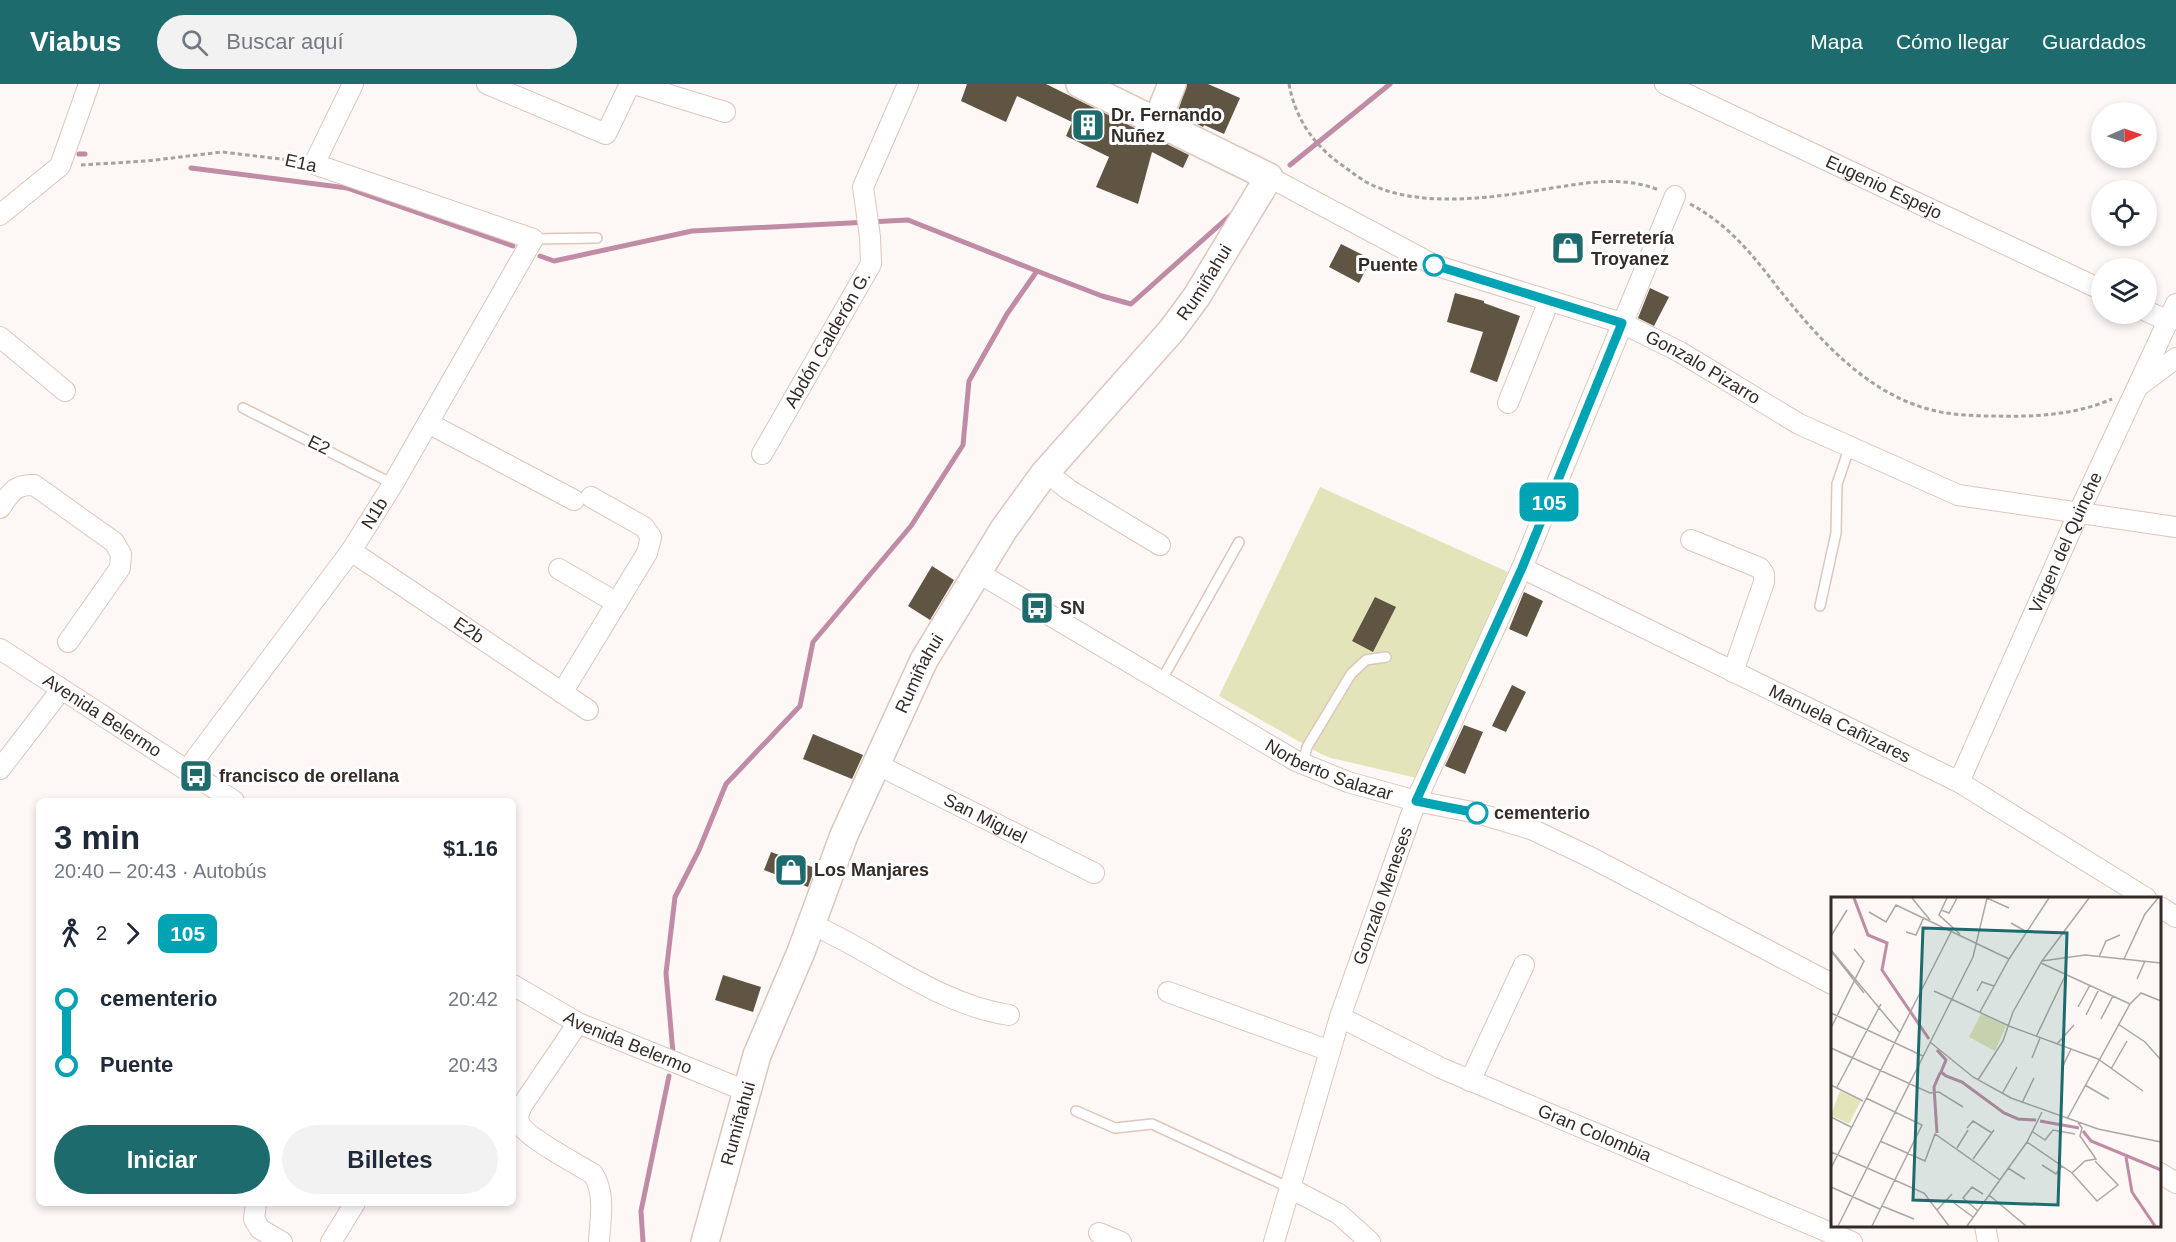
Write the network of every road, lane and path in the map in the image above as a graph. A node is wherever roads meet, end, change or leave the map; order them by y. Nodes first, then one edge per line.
1 (89, 84) edge
2 (352, 84) edge
3 (487, 84) edge
4 (632, 84) edge
5 (908, 84) edge
6 (1080, 84) edge
7 (1172, 84) edge
8 (1289, 84) edge
9 (1665, 84) edge
10 (724, 112) dead end
11 (1157, 121) junction
12 (314, 164) junction
13 (60, 166) junction
14 (1269, 177) junction
15 (1676, 196) junction
16 (0, 215) edge
17 (533, 238) junction
18 (597, 238) dead end
19 (2091, 285) edge
20 (1549, 301) junction
21 (2157, 312) edge
22 (2172, 313) edge
23 (1622, 323) junction
24 (0, 337) edge
25 (2176, 358) edge
26 (2138, 387) junction
27 (65, 391) dead end
28 (1508, 403) dead end
29 (243, 408) dead end
30 (428, 423) junction
31 (1850, 447) junction
32 (762, 454) dead end
33 (1046, 472) junction
34 (393, 484) junction
35 (0, 508) edge
36 (2079, 512) junction
37 (2176, 527) edge
38 (1691, 540) dead end
39 (1239, 542) dead end
40 (1160, 545) dead end
41 (351, 551) junction
42 (1522, 568) junction
43 (560, 569) dead end
44 (977, 572) junction
45 (617, 603) junction
46 (1820, 606) dead end
47 (68, 642) dead end
48 (0, 648) edge
49 (1386, 657) dead end
50 (1733, 672) junction
51 (1161, 682) junction
52 (61, 690) junction
53 (562, 693) junction
54 (588, 710) dead end
55 (876, 764) junction
56 (1303, 764) junction
57 (0, 770) edge
58 (187, 770) junction
59 (1959, 782) junction
60 (229, 798) edge
61 (1416, 801) junction
62 (1094, 873) dead end
63 (2144, 897) edge
64 (2161, 908) edge
65 (2176, 917) edge
66 (811, 924) junction
67 (1524, 965) dead end
68 (1831, 983) edge
69 (516, 987) edge
70 (1167, 992) dead end
71 (1009, 1016) dead end
72 (1340, 1017) junction
73 (578, 1023) junction
74 (1330, 1051) junction
75 (1470, 1081) junction
76 (746, 1091) junction
77 (1076, 1111) dead end
78 (2161, 1174) edge
79 (2176, 1183) edge
80 (1290, 1188) junction
81 (256, 1206) edge
82 (353, 1206) edge
83 (1861, 1227) edge
84 (1985, 1227) edge
85 (1099, 1233) dead end
86 (282, 1242) edge
87 (331, 1242) edge
88 (599, 1242) edge
89 (705, 1242) edge
90 (1121, 1242) edge
91 (1274, 1242) edge
92 (1370, 1242) edge
93 (1854, 1242) edge
94 (1988, 1242) edge

1 - 13 street
2 - 12 street
3 - 4 street
4 - 10 street
5 - 32 street, Abdón Calderón G.
6 - 11 street, Gonzalo Pizarro
7 - 11 street
8 - 15 path
9 - 19 street, Eugenio Espejo
11 - 14 street, Gonzalo Pizarro
12 - 13 path, E1a
12 - 17 street, E1a
13 - 16 street
14 - 20 street, Gonzalo Pizarro
14 - 33 street, Rumiñahui
15 - 23 street, Gonzalo Meneses
15 - 26 path
17 - 18 lane
17 - 30 street, N1b
20 - 23 street, Gonzalo Pizarro
20 - 28 street
21 - 22 street
22 - 26 street, Virgen del Quinche
23 - 31 street, Gonzalo Pizarro
23 - 42 street, Gonzalo Meneses
24 - 27 street
25 - 26 street
26 - 36 street, Virgen del Quinche
29 - 34 lane, E2
30 - 34 street, N1b
30 - 45 street
31 - 36 street, Gonzalo Pizarro
31 - 46 lane
33 - 40 street
33 - 44 street, Rumiñahui
34 - 41 street, N1b
35 - 47 street
36 - 37 street, Gonzalo Pizarro
36 - 59 street, Virgen del Quinche
38 - 50 street
39 - 51 lane
41 - 53 street, E2b
41 - 58 street, N1b
42 - 50 street, Manuela Cañizares
42 - 61 street, Gonzalo Meneses
43 - 45 street
44 - 51 street, Norberto Salazar
44 - 55 street, Rumiñahui
45 - 53 street
48 - 52 street, Avenida Belermo
49 - 56 lane
50 - 59 street, Manuela Cañizares
51 - 56 street, Norberto Salazar
52 - 57 street
52 - 58 street, Avenida Belermo
53 - 54 street, E2b
55 - 62 street, San Miguel
55 - 66 street, Rumiñahui
56 - 61 street, Norberto Salazar
58 - 60 street, Avenida Belermo
59 - 63 street, Manuela Cañizares
61 - 68 street, Norberto Salazar
61 - 72 street, Gonzalo Meneses
64 - 65 street
66 - 71 street
66 - 76 street, Rumiñahui
67 - 75 street
69 - 73 street, Avenida Belermo
70 - 74 street
72 - 74 street, Gonzalo Meneses
72 - 75 street, Gran Colombia
73 - 76 street, Avenida Belermo
73 - 88 street
74 - 80 street, Gonzalo Meneses
75 - 93 street, Gran Colombia
76 - 89 street, Rumiñahui
77 - 80 lane
78 - 79 street
80 - 91 street, Gonzalo Meneses
80 - 92 street
81 - 86 street
82 - 87 street
83 - 93 street
84 - 94 street
85 - 90 street

